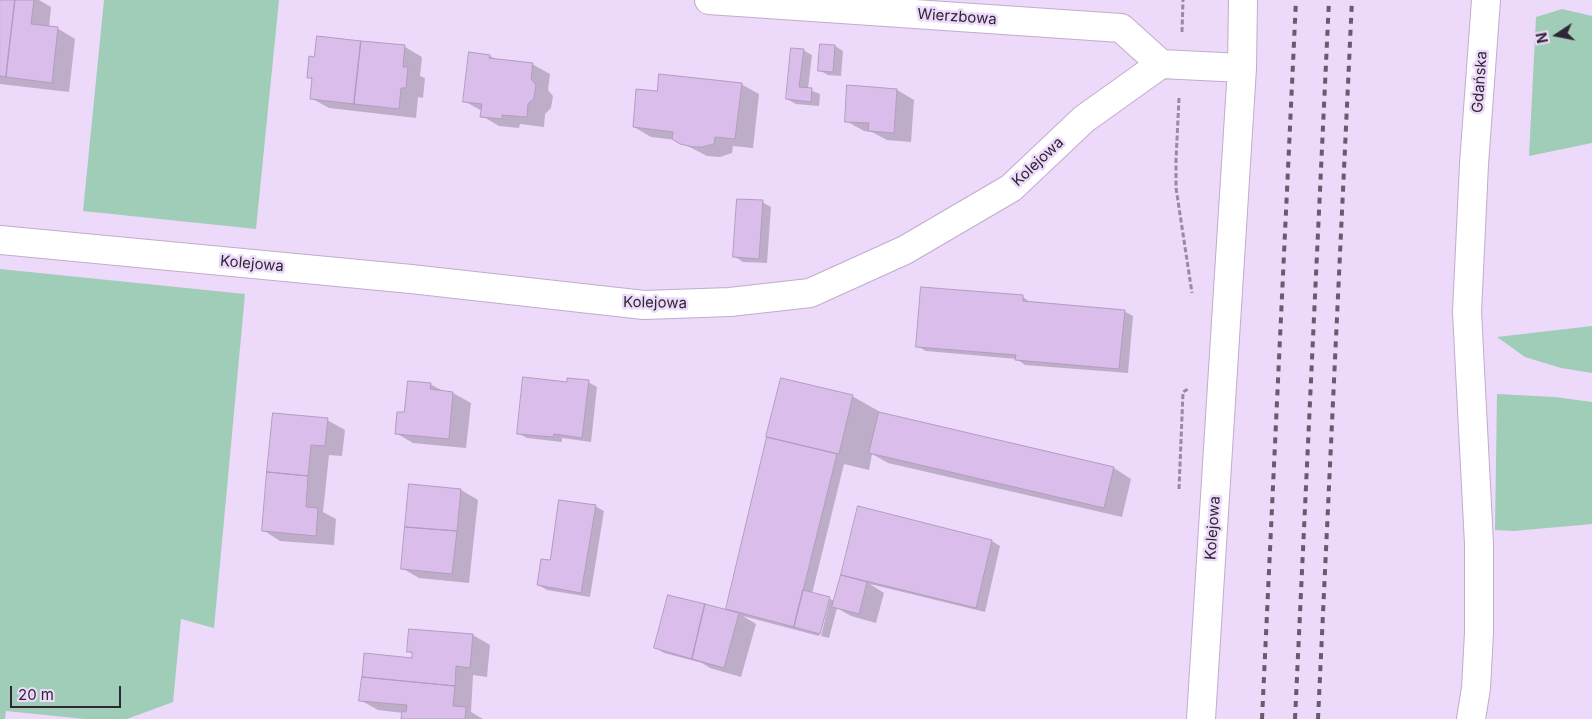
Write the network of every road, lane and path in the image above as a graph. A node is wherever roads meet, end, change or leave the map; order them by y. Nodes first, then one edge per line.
1 (709, 0) edge
2 (1184, 0) edge
3 (1243, 0) edge
4 (1486, 0) edge
5 (1182, 35) dead end
6 (1162, 64) junction
7 (1242, 68) junction
8 (1179, 92) dead end
9 (0, 240) edge
10 (1192, 295) dead end
11 (1193, 387) dead end
12 (1183, 392) dead end
13 (1201, 719) edge
14 (1471, 719) edge

1 - 6 street, Wierzbowa
2 - 5 path
3 - 7 street, Kolejowa
4 - 14 street, Gdańska
6 - 7 street
6 - 9 street, Kolejowa
7 - 13 street, Kolejowa
8 - 10 path
11 - 12 path

